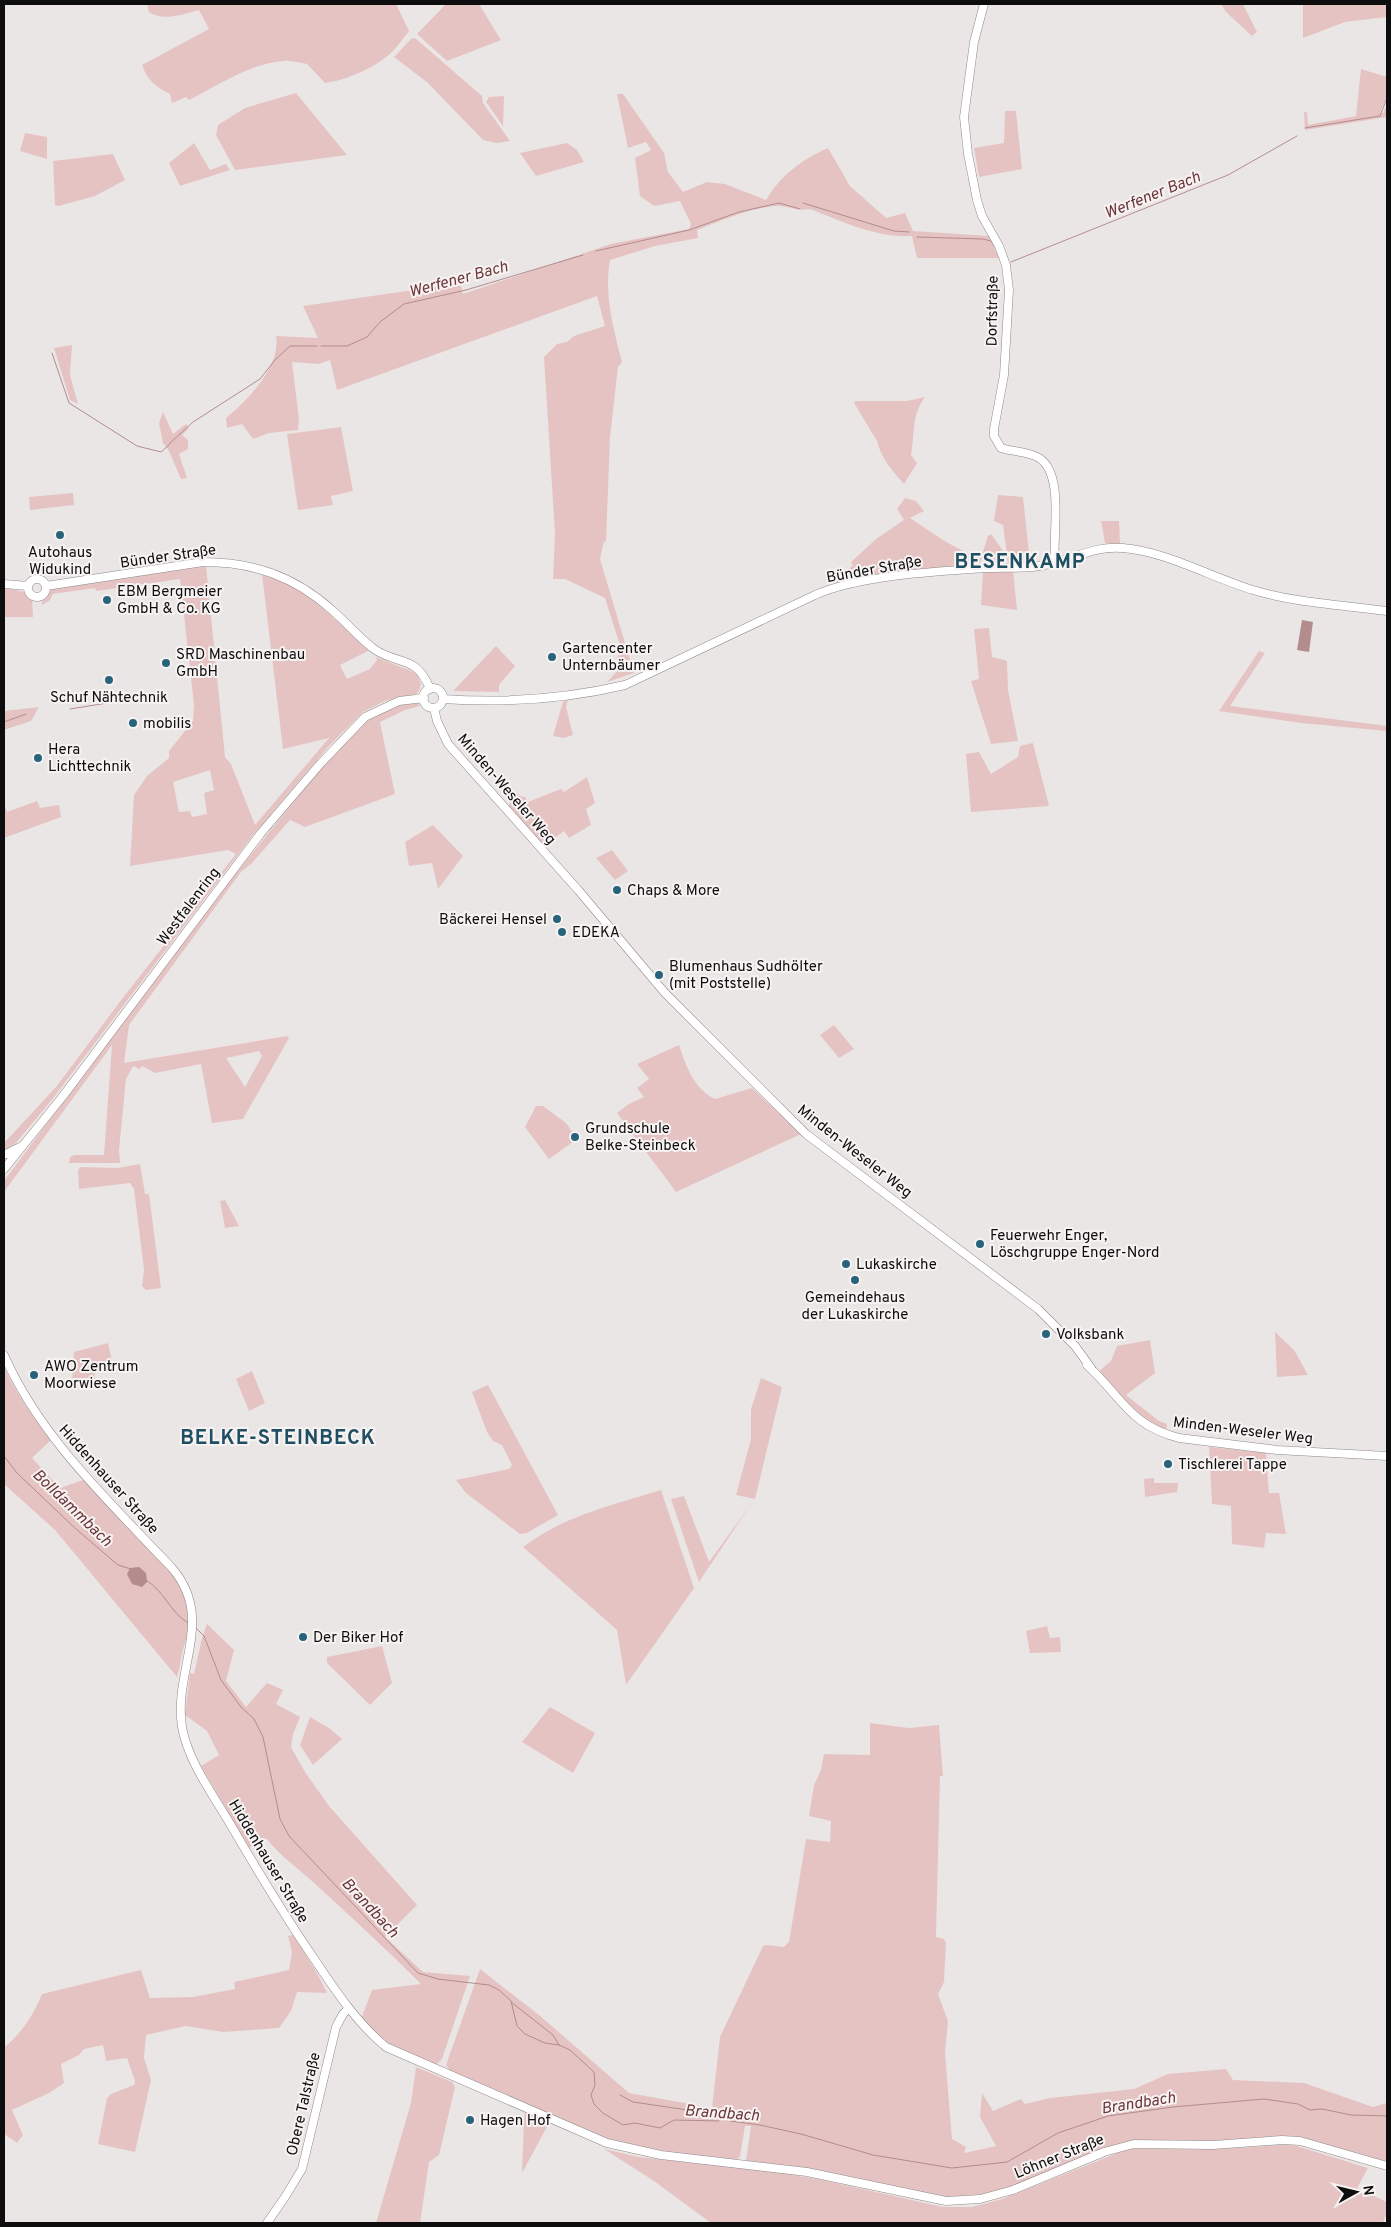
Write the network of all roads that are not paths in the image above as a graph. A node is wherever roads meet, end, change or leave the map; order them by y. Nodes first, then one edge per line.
1 (984, 4) edge
2 (1055, 562) junction
3 (4, 584) edge
4 (28, 586) junction
5 (46, 586) junction
6 (1387, 610) edge
7 (430, 689) junction
8 (424, 698) junction
9 (443, 699) junction
10 (434, 708) junction
11 (24, 1145) junction
12 (4, 1155) edge
13 (5, 1166) edge
14 (4, 1355) edge
15 (1387, 1456) edge
16 (351, 2011) junction
17 (742, 2163) joint
18 (1387, 2166) edge
19 (267, 2223) edge

1 - 2 main road, Dorfstraße
2 - 6 main road, Bünder Straße
2 - 9 main road, Bünder Straße
3 - 4 main road
4 - 5 main road
4 - 5 main road
5 - 7 main road, Bünder Straße
7 - 8 main road
7 - 9 main road
8 - 10 main road
8 - 11 main road, Westfalenring
9 - 10 main road
10 - 15 main road, Minden-Weseler Weg
11 - 12 main road
11 - 13 main road, Westfalenring
14 - 16 main road, Hiddenhauser Straße
16 - 17 main road, Hiddenhauser Straße
16 - 19 main road, Obere Talstraße
17 - 18 main road, Löhner Straße

